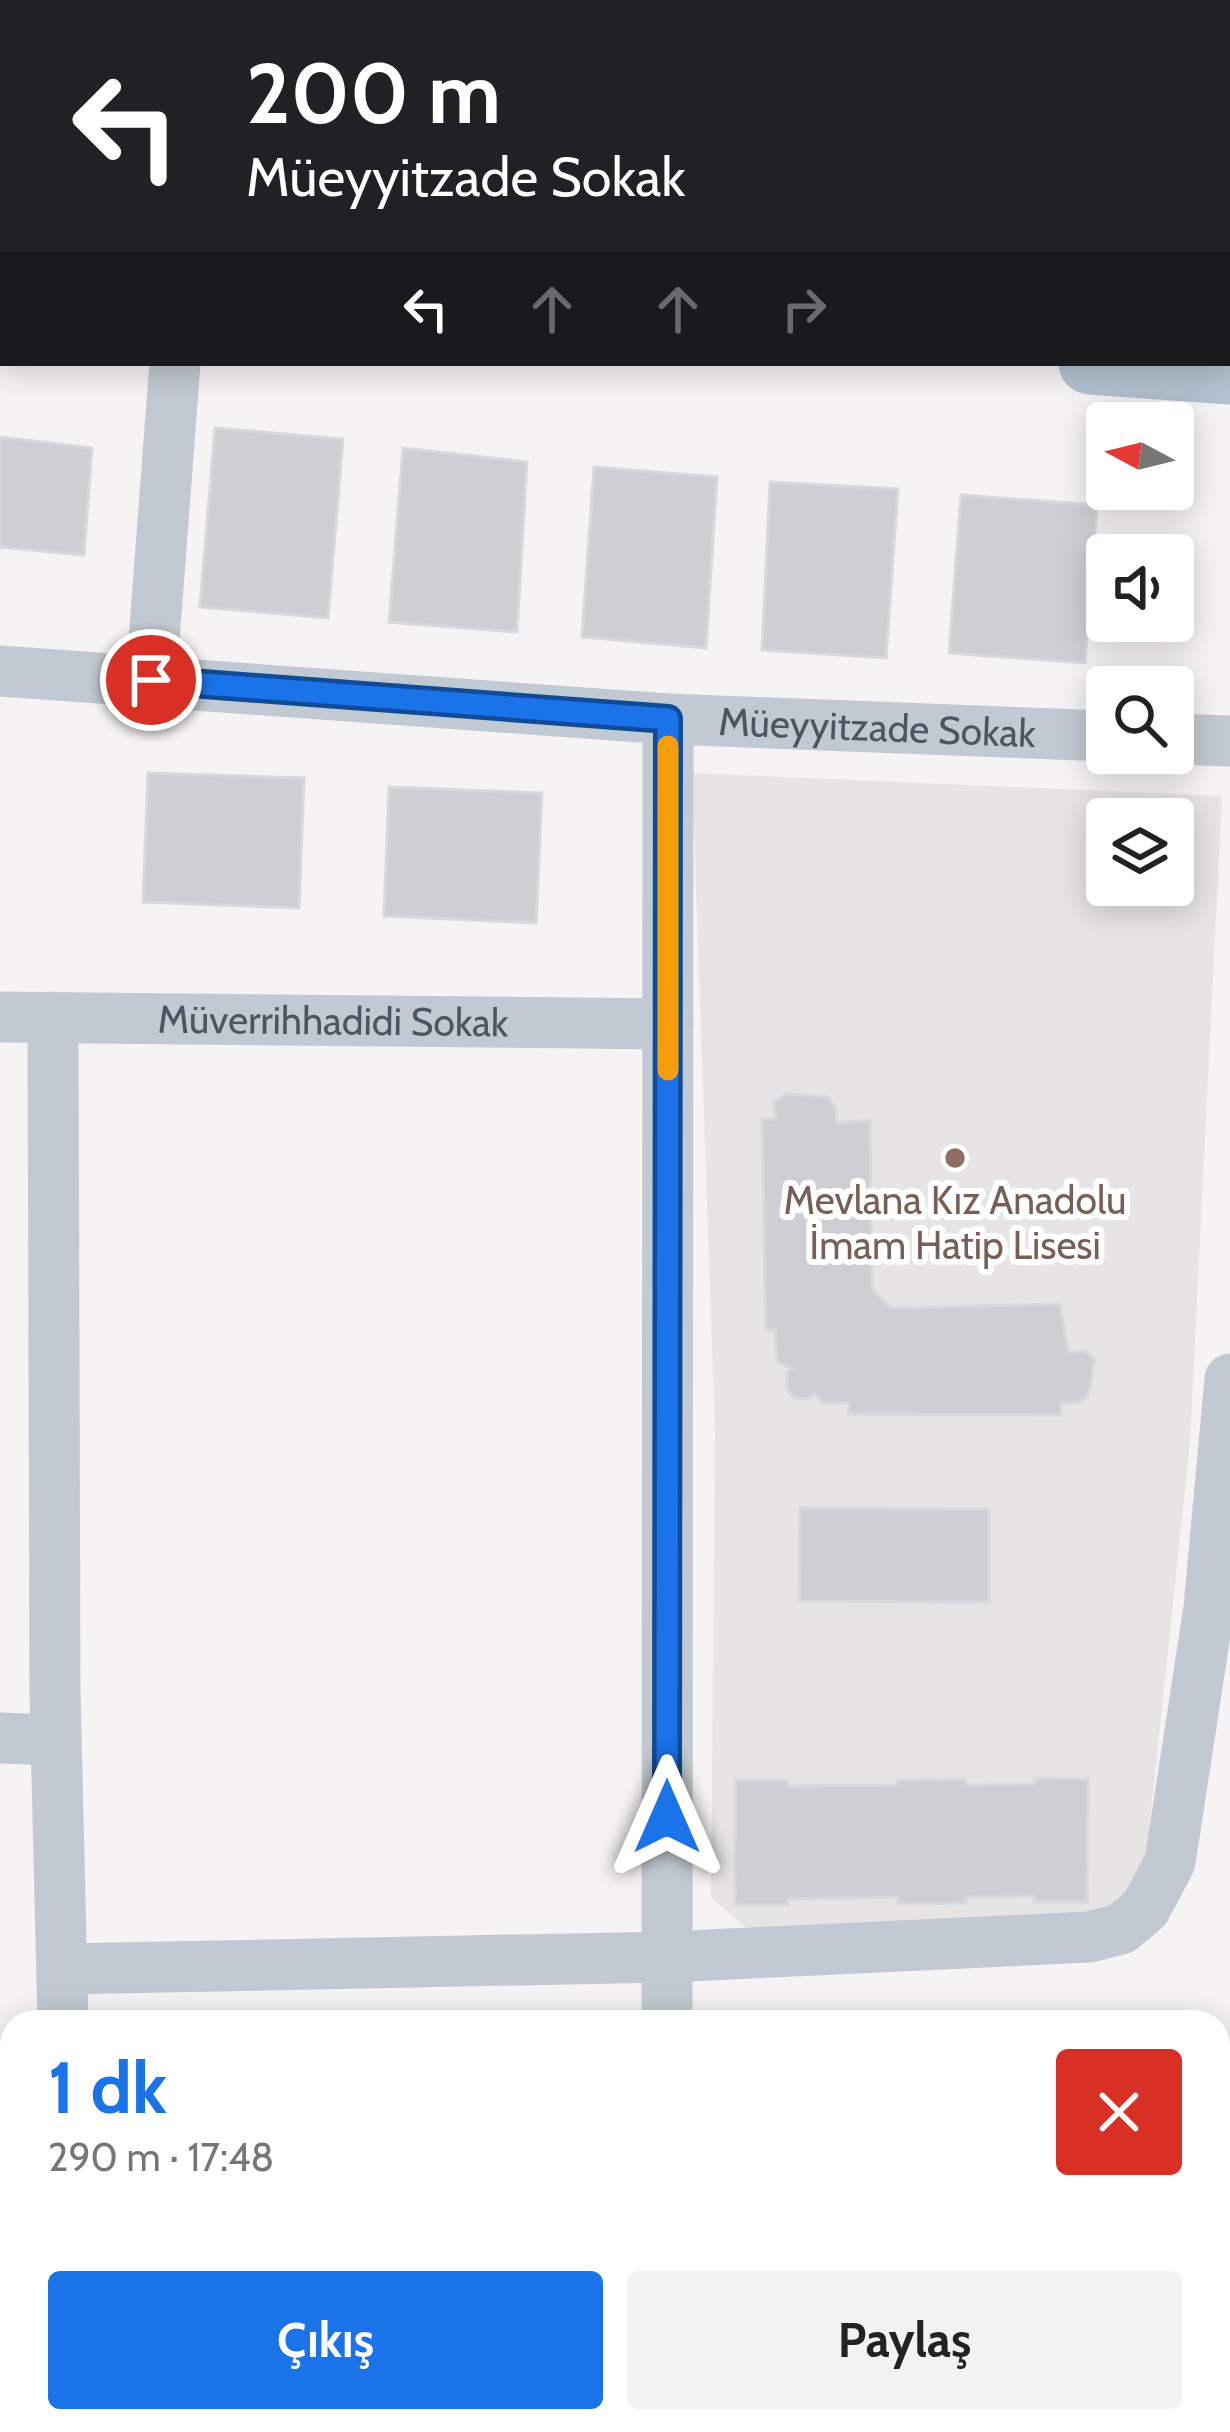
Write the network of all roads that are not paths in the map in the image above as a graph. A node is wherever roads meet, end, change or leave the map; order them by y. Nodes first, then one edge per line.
1 (175, 366) edge
2 (1132, 366) edge
3 (1230, 373) edge
4 (0, 671) edge
5 (151, 680) junction
6 (668, 719) junction
7 (1086, 735) edge
8 (1194, 740) edge
9 (1230, 741) edge
10 (0, 1016) edge
11 (53, 1017) junction
12 (668, 1024) junction
13 (1230, 1379) edge
14 (1227, 1442) edge
15 (0, 1738) edge
16 (56, 1740) junction
17 (667, 1957) junction
18 (64, 1969) junction
19 (63, 2010) edge
20 (667, 2010) edge

1 - 5 street
2 - 3 main road
4 - 5 street, Müeyyitzade Sokak
5 - 6 street, Müeyyitzade Sokak
6 - 7 street, Müeyyitzade Sokak
6 - 12 street
8 - 9 street
10 - 11 street, Müverrihhadidi Sokak
11 - 12 street, Müverrihhadidi Sokak
11 - 16 street
12 - 17 street
13 - 14 street
14 - 17 street
15 - 16 street
16 - 18 street
17 - 18 street
17 - 20 street
18 - 19 street

